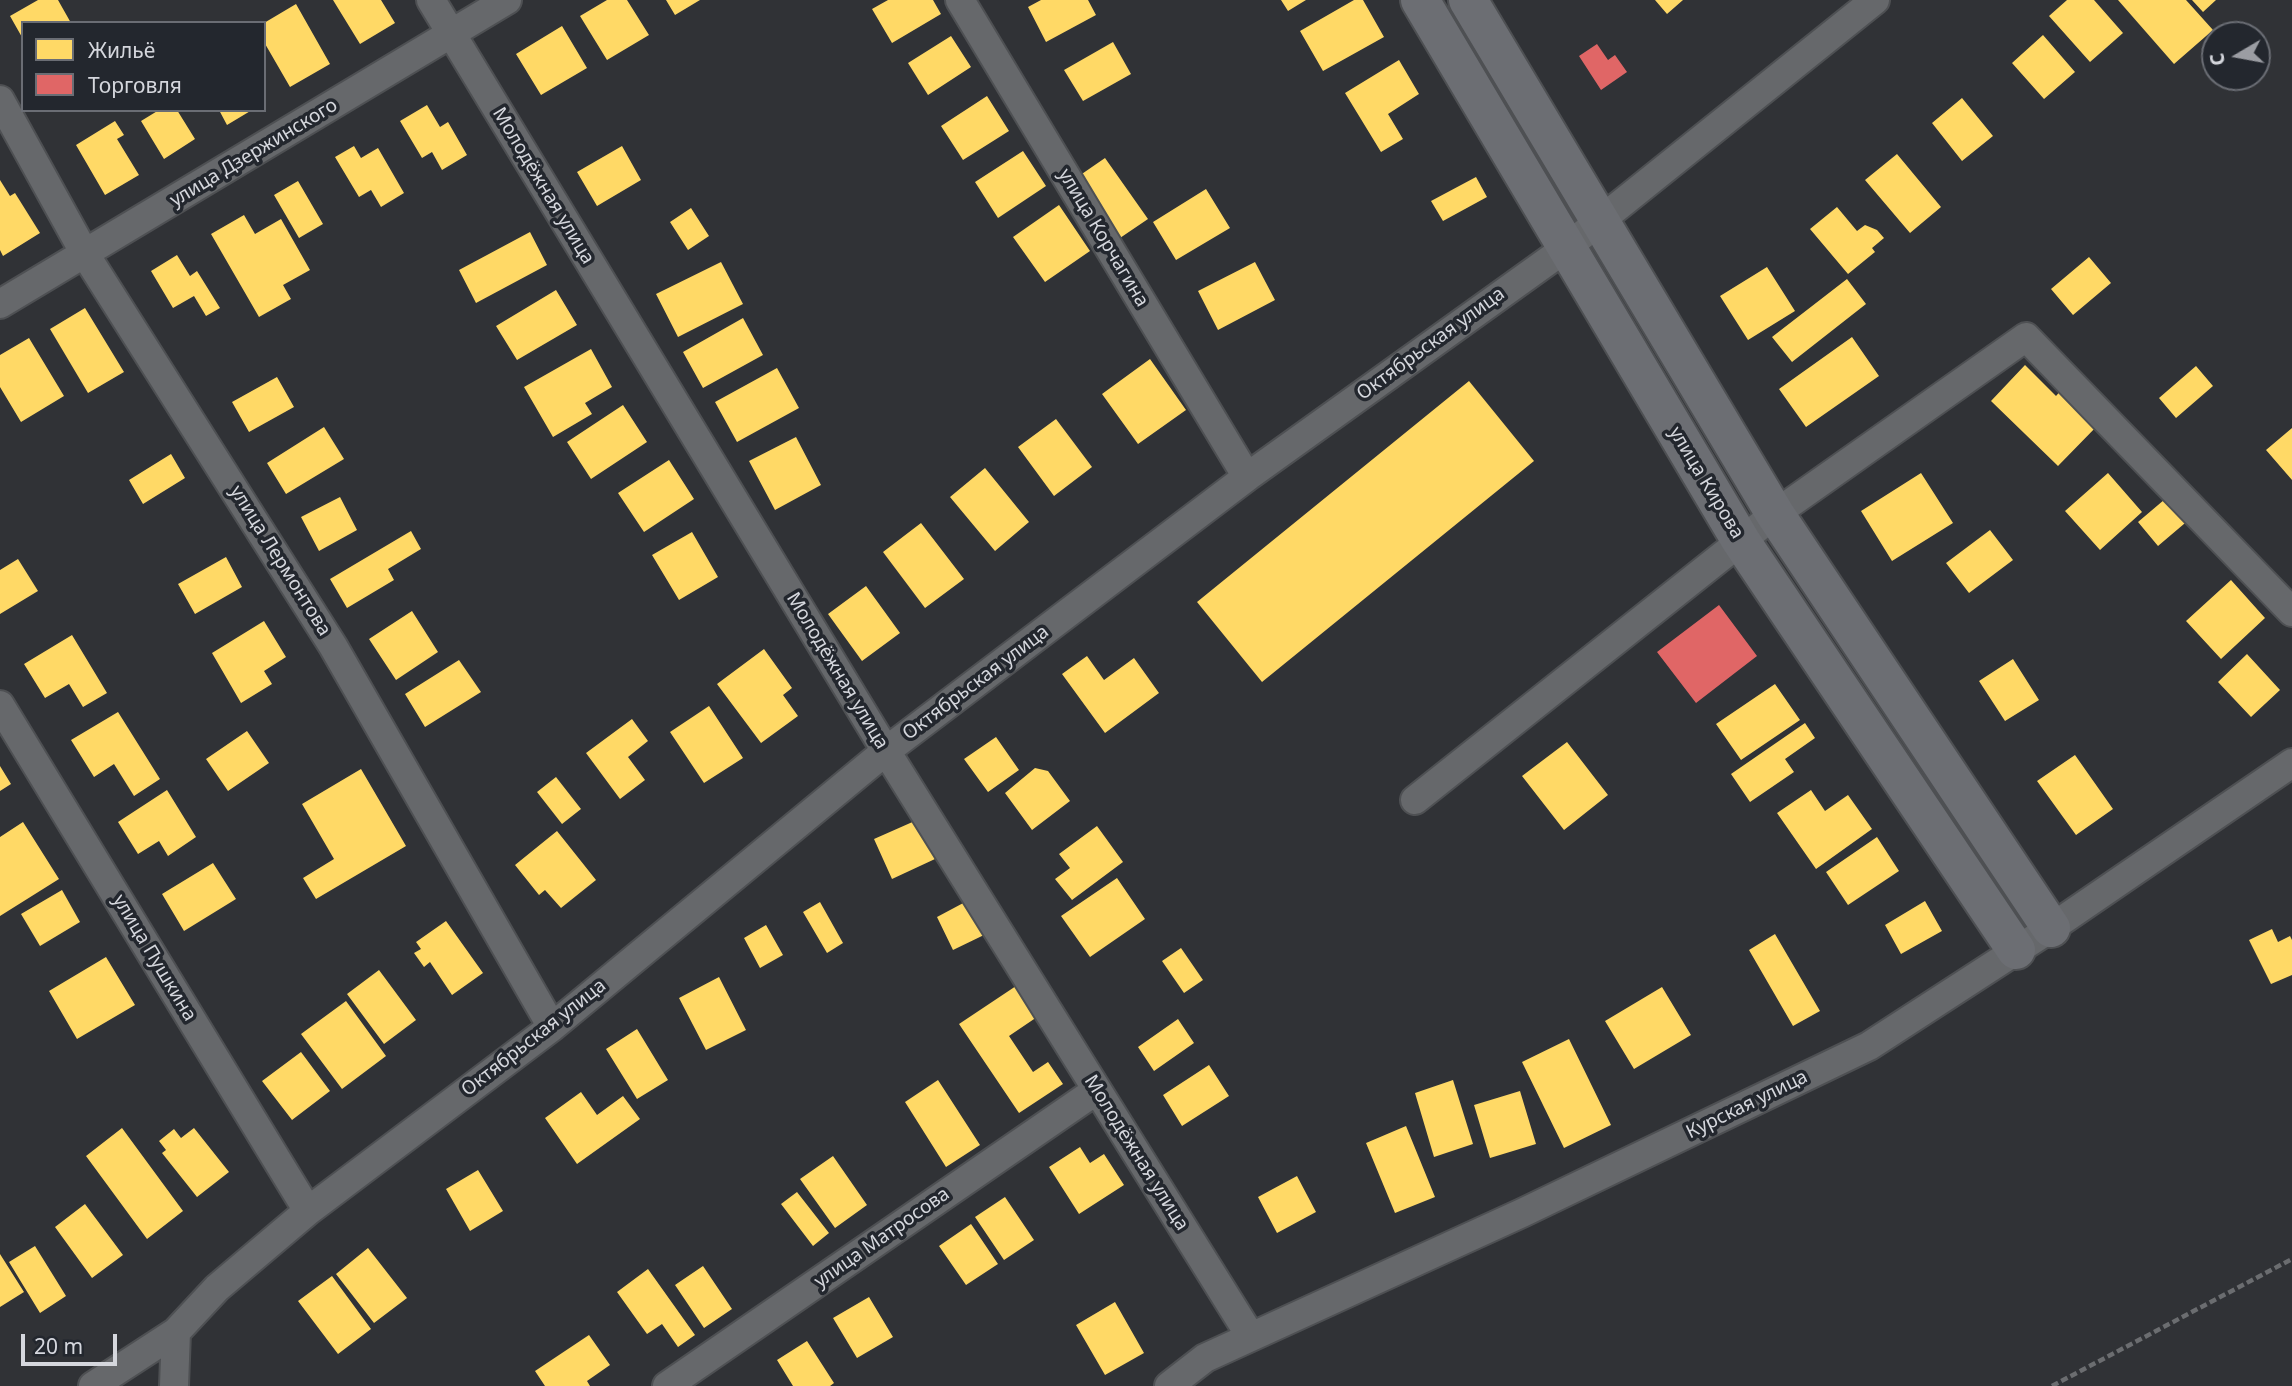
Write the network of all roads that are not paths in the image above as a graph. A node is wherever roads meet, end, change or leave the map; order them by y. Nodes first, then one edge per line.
1 (431, 0) edge
2 (507, 0) edge
3 (960, 0) edge
4 (1420, 0) edge
5 (1468, 0) edge
6 (1875, 0) edge
7 (450, 34) junction
8 (0, 100) edge
9 (1600, 220) junction
10 (1566, 248) junction
11 (85, 254) junction
12 (0, 304) edge
13 (1247, 477) junction
14 (1774, 514) junction
15 (1741, 541) junction
16 (2292, 612) edge
17 (0, 705) edge
18 (886, 751) junction
19 (2292, 763) edge
20 (1415, 800) dead end
21 (2051, 928) junction
22 (2016, 950) junction
23 (552, 1027) junction
24 (1097, 1090) junction
25 (308, 1211) junction
26 (176, 1332) junction
27 (1251, 1337) junction
28 (93, 1386) edge
29 (174, 1386) edge
30 (667, 1386) edge
31 (1169, 1386) edge

1 - 7 street, Молодёжная улица
2 - 7 street, улица Дзержинского
3 - 13 street, улица Корчагина
4 - 10 street, улица Кирова
5 - 9 street
6 - 9 street, Октябрьская улица
7 - 11 street, улица Дзержинского
7 - 18 street, Молодёжная улица
8 - 11 street, улица Лермонтова
9 - 10 street, Октябрьская улица
9 - 14 street
10 - 13 street, Октябрьская улица
10 - 15 street, улица Кирова
11 - 12 street, улица Дзержинского
11 - 23 street, улица Лермонтова
13 - 18 street, Октябрьская улица
14 - 15 street
14 - 16 street
14 - 21 street
15 - 20 street
15 - 22 street, улица Кирова
17 - 25 street, улица Пушкина
18 - 23 street, Октябрьская улица
18 - 24 street, Молодёжная улица
19 - 21 street, Курская улица
21 - 22 street, Курская улица
22 - 27 street, Курская улица
23 - 25 street, Октябрьская улица
24 - 27 street, Молодёжная улица
24 - 30 street, улица Матросова
25 - 26 street, Октябрьская улица
26 - 28 street, Октябрьская улица
26 - 29 street
27 - 31 street, Курская улица

